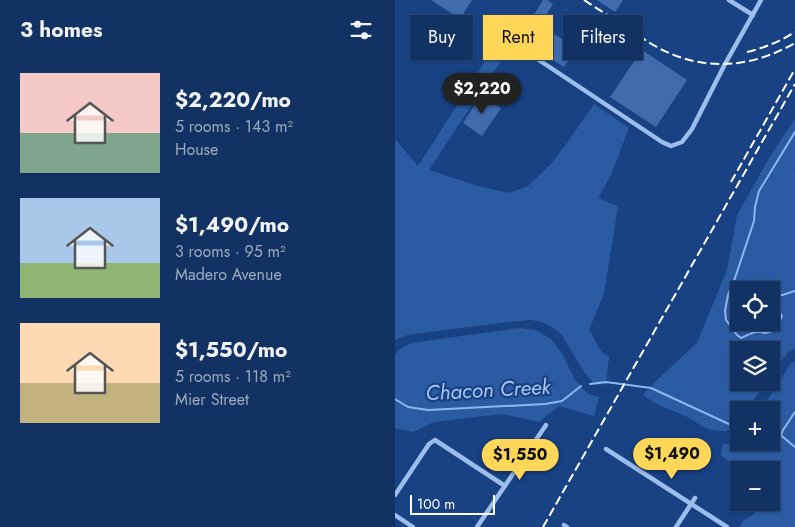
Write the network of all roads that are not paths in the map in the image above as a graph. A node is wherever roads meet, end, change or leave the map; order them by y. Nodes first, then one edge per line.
1 (729, 0) edge
2 (761, 0) edge
3 (753, 16) junction
4 (539, 60) edge
5 (546, 425) dead end
6 (606, 449) dead end
7 (505, 486) junction
8 (395, 495) edge
9 (695, 498) dead end
10 (691, 504) junction
11 (395, 515) edge
12 (413, 527) edge
13 (477, 527) edge
14 (676, 527) edge
15 (727, 527) edge

1 - 3 street
2 - 3 street
3 - 4 street
5 - 7 street
6 - 10 street
7 - 8 street
7 - 13 street
9 - 10 street
10 - 14 street
10 - 15 street
11 - 12 street

